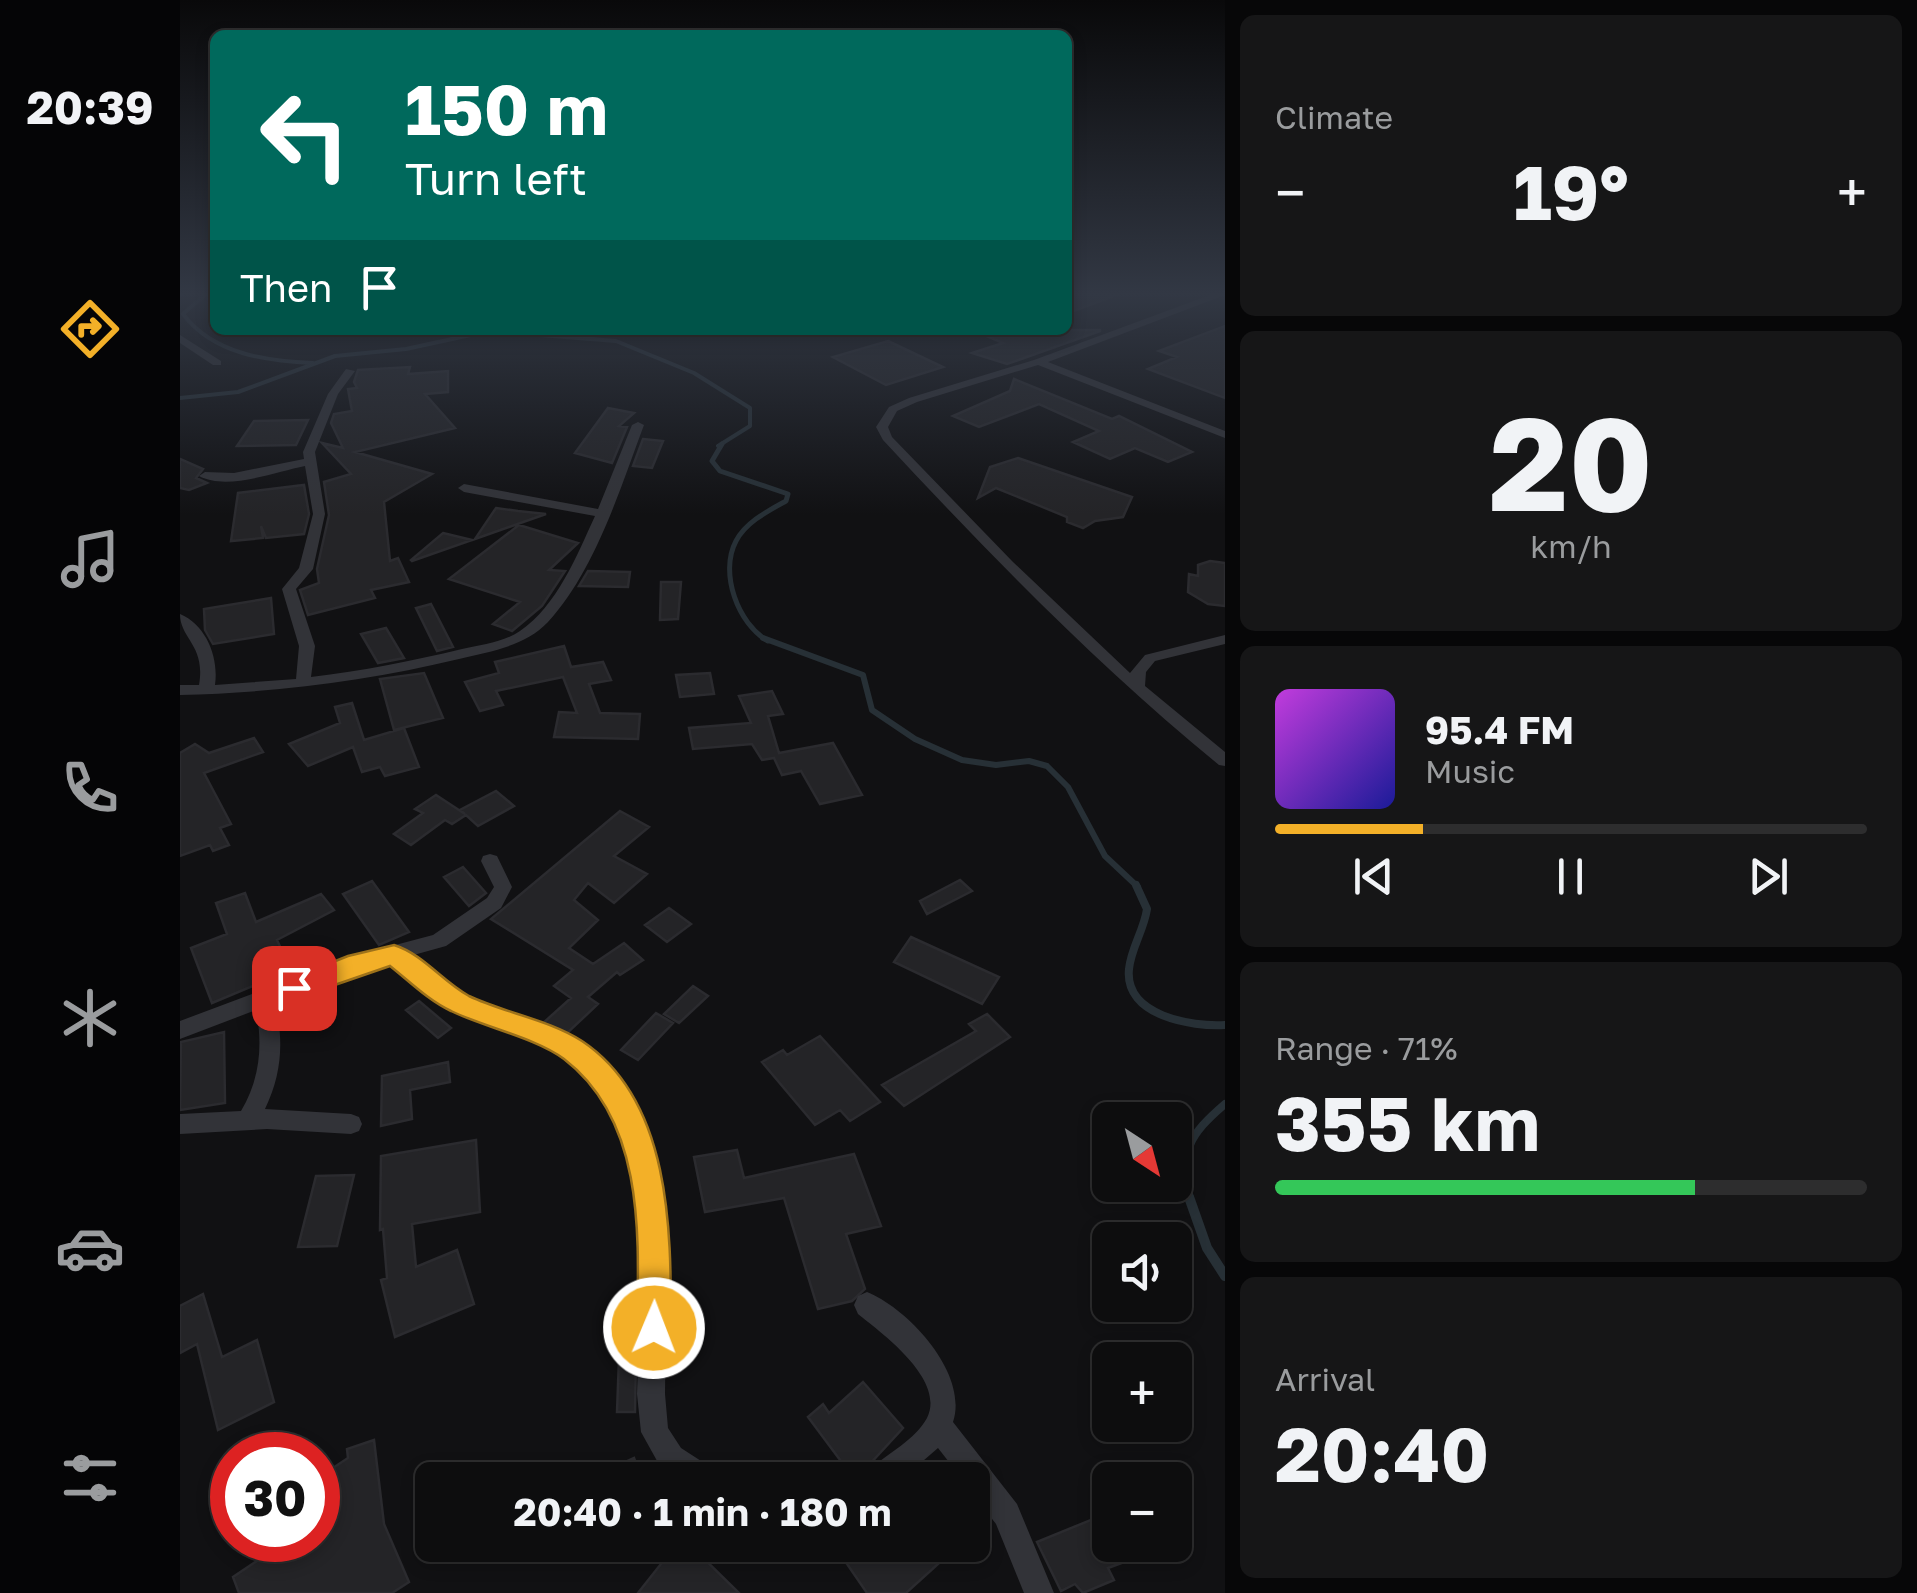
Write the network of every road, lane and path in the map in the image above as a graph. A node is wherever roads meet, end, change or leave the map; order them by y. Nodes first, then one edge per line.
1 (1024, 366) edge
2 (1049, 366) edge
3 (350, 371) dead end
4 (638, 425) dead end
5 (1224, 435) edge
6 (308, 462) junction
7 (205, 476) dead end
8 (464, 488) dead end
9 (604, 514) junction
10 (180, 618) edge
11 (1224, 639) edge
12 (303, 682) junction
13 (1137, 689) junction
14 (180, 690) edge
15 (206, 690) junction
16 (1224, 761) edge
17 (490, 861) dead end
18 (394, 955) junction
19 (264, 1000) junction
20 (180, 1030) edge
21 (248, 1119) junction
22 (180, 1124) edge
23 (352, 1124) dead end
24 (867, 1305) dead end
25 (938, 1426) junction
26 (677, 1462) edge
27 (899, 1462) edge
28 (1040, 1593) edge

1 - 13 street
2 - 5 street
3 - 6 street
4 - 9 street
6 - 7 street
6 - 12 street
8 - 9 street
9 - 12 street
10 - 15 street
11 - 13 street
12 - 15 street
13 - 16 street
14 - 15 street
17 - 18 street
18 - 19 street
18 - 26 street
19 - 20 street
19 - 21 street
21 - 22 street
21 - 23 street
24 - 25 street
25 - 27 street
25 - 28 street

